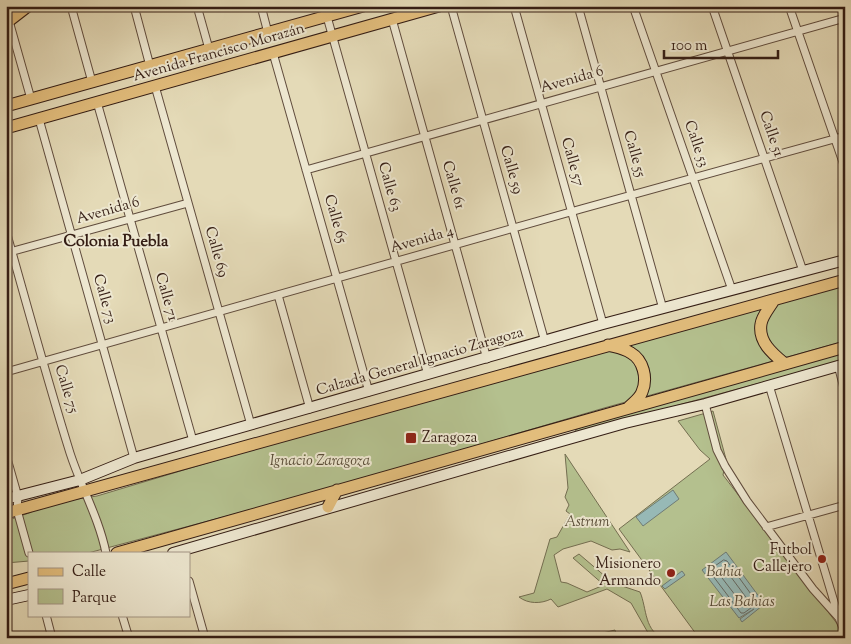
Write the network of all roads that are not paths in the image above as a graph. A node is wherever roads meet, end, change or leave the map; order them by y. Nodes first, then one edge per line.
1 (28, 6) edge
2 (71, 6) edge
3 (134, 6) edge
4 (197, 6) edge
5 (261, 6) edge
6 (363, 6) edge
7 (439, 6) edge
8 (451, 6) edge
9 (514, 6) edge
10 (578, 6) edge
11 (633, 6) edge
12 (712, 6) edge
13 (789, 6) edge
14 (326, 11) edge
15 (845, 18) edge
16 (392, 19) junction
17 (8, 22) edge
18 (798, 31) junction
19 (268, 33) junction
20 (333, 36) junction
21 (209, 49) junction
22 (727, 51) junction
23 (273, 53) junction
24 (150, 66) junction
25 (656, 71) junction
26 (92, 82) junction
27 (156, 86) junction
28 (600, 86) junction
29 (31, 99) junction
30 (97, 102) junction
31 (541, 103) junction
32 (6, 106) edge
33 (39, 119) junction
34 (483, 119) junction
35 (6, 128) edge
36 (845, 136) edge
37 (835, 138) junction
38 (426, 139) junction
39 (365, 153) junction
40 (764, 158) junction
41 (845, 168) edge
42 (306, 170) junction
43 (693, 178) junction
44 (631, 195) junction
45 (188, 203) junction
46 (572, 212) junction
47 (130, 219) junction
48 (513, 228) junction
49 (6, 230) edge
50 (72, 235) junction
51 (455, 245) junction
52 (9, 253) edge
53 (845, 260) edge
54 (396, 262) junction
55 (804, 272) junction
56 (337, 278) junction
57 (845, 280) edge
58 (732, 290) junction
59 (278, 296) junction
60 (774, 300) junction
61 (664, 309) junction
62 (219, 312) junction
63 (603, 324) junction
64 (161, 329) junction
65 (545, 342) junction
66 (608, 345) junction
67 (100, 346) junction
68 (845, 347) edge
69 (486, 359) junction
70 (43, 362) junction
71 (784, 364) junction
72 (841, 365) edge
73 (6, 372) edge
74 (428, 375) junction
75 (769, 385) junction
76 (370, 392) junction
77 (845, 392) edge
78 (705, 404) junction
79 (628, 408) junction
80 (310, 409) junction
81 (251, 425) junction
82 (193, 441) junction
83 (6, 455) edge
84 (134, 458) junction
85 (82, 486) junction
86 (337, 490) junction
87 (18, 497) junction
88 (314, 497) junction
89 (6, 500) edge
90 (845, 505) edge
91 (327, 508) junction
92 (11, 511) edge
93 (807, 516) junction
94 (766, 527) junction
95 (29, 552) edge
96 (106, 552) edge
97 (121, 552) edge
98 (178, 552) edge
99 (28, 578) edge
100 (6, 584) edge
101 (190, 585) edge
102 (28, 594) edge
103 (6, 600) edge
104 (46, 616) edge
105 (122, 616) edge
106 (838, 618) junction
107 (845, 633) edge
108 (52, 638) edge
109 (129, 638) edge
110 (204, 638) edge

1 - 17 main road
2 - 26 street
3 - 24 street
4 - 21 street
5 - 19 street
6 - 14 main road, Avenida Francisco Morazán
7 - 16 main road, Avenida Francisco Morazán
8 - 34 street, Calle 59
9 - 31 street, Calle 57
10 - 28 street, Calle 55
11 - 25 street, Calle 53
12 - 22 street, Calle 51
13 - 18 street
14 - 19 main road, Avenida Francisco Morazán
14 - 20 street, Calle 63
15 - 18 street, Avenida 6
16 - 20 main road, Avenida Francisco Morazán
16 - 38 street, Calle 61
17 - 29 street
18 - 22 street, Avenida 6
18 - 37 street
19 - 21 main road, Avenida Francisco Morazán
20 - 23 main road, Avenida Francisco Morazán
20 - 39 street, Calle 63
21 - 24 main road, Avenida Francisco Morazán
22 - 25 street, Avenida 6
22 - 40 street, Calle 51
23 - 27 main road, Avenida Francisco Morazán
23 - 42 street, Calle 65
24 - 26 main road, Avenida Francisco Morazán
25 - 28 street, Avenida 6
25 - 43 street, Calle 53
26 - 29 main road, Avenida Francisco Morazán
27 - 30 main road, Avenida Francisco Morazán
27 - 45 street, Calle 69
28 - 31 street, Avenida 6
28 - 44 street, Calle 55
29 - 32 main road, Avenida Francisco Morazán
30 - 33 main road, Avenida Francisco Morazán
30 - 47 street, Calle 71
31 - 34 street, Avenida 6
31 - 46 street, Calle 57
33 - 35 main road, Avenida Francisco Morazán
33 - 50 street, Calle 73
34 - 38 street, Avenida 6
34 - 48 street, Calle 59
36 - 37 street, Avenida 4
37 - 40 street, Avenida 4
37 - 41 street
38 - 39 street, Avenida 6
38 - 51 street, Calle 61
39 - 42 street, Avenida 6
39 - 54 street, Calle 63
40 - 43 street, Avenida 4
40 - 55 street, Calle 51
42 - 56 street, Calle 65
43 - 44 street, Avenida 4
43 - 58 street, Calle 53
44 - 46 street, Avenida 4
44 - 61 street, Calle 55
45 - 47 street, Avenida 6
45 - 62 street, Calle 69
46 - 48 street, Avenida 4
46 - 63 street, Calle 57
47 - 50 street, Avenida 6
47 - 64 street, Calle 71
48 - 51 street, Avenida 4
48 - 65 street, Calle 59
49 - 52 street, Calle 75
50 - 52 street, Avenida 6
50 - 67 street, Calle 73
51 - 54 street, Avenida 4
51 - 69 street, Calle 61
52 - 70 street, Calle 75
53 - 55 main road, Calzada General Ignacio Zaragoza
54 - 56 street, Avenida 4
54 - 74 street, Calle 63
55 - 58 main road, Calzada General Ignacio Zaragoza
56 - 59 street, Avenida 4
56 - 76 street, Calle 65
57 - 60 main road, Calzada General Ignacio Zaragoza
58 - 61 main road, Calzada General Ignacio Zaragoza
59 - 62 street, Avenida 4
59 - 80 street
60 - 66 main road, Calzada General Ignacio Zaragoza
60 - 71 main road
61 - 63 main road, Calzada General Ignacio Zaragoza
62 - 64 street, Avenida 4
62 - 81 street, Calle 69
63 - 65 main road, Calzada General Ignacio Zaragoza
64 - 67 street, Avenida 4
64 - 82 street, Calle 71
65 - 69 main road, Calzada General Ignacio Zaragoza
66 - 79 main road
66 - 85 main road, Calzada General Ignacio Zaragoza
67 - 70 street, Avenida 4
67 - 84 street, Calle 73
68 - 71 main road
69 - 74 main road, Calzada General Ignacio Zaragoza
70 - 73 street, Avenida 4
70 - 85 street, Calle 75
71 - 79 main road
72 - 75 main road
72 - 77 street
74 - 76 main road, Calzada General Ignacio Zaragoza
75 - 78 main road
75 - 93 street
76 - 80 main road, Calzada General Ignacio Zaragoza
78 - 91 main road
78 - 94 street
79 - 86 main road
80 - 81 main road, Calzada General Ignacio Zaragoza
81 - 82 main road, Calzada General Ignacio Zaragoza
82 - 84 main road, Calzada General Ignacio Zaragoza
83 - 87 street
84 - 85 main road, Calzada General Ignacio Zaragoza
85 - 87 main road, Calzada General Ignacio Zaragoza
85 - 92 main road, Calzada General Ignacio Zaragoza
85 - 96 street, Calle 75
86 - 88 main road
86 - 91 main road
87 - 89 main road, Calzada General Ignacio Zaragoza
87 - 92 street
88 - 91 main road
88 - 97 main road
90 - 93 street
91 - 98 main road
92 - 95 street
93 - 94 street
93 - 106 street
94 - 106 street
99 - 100 main road
101 - 110 street
102 - 103 main road
104 - 108 street
105 - 109 street
106 - 107 street

